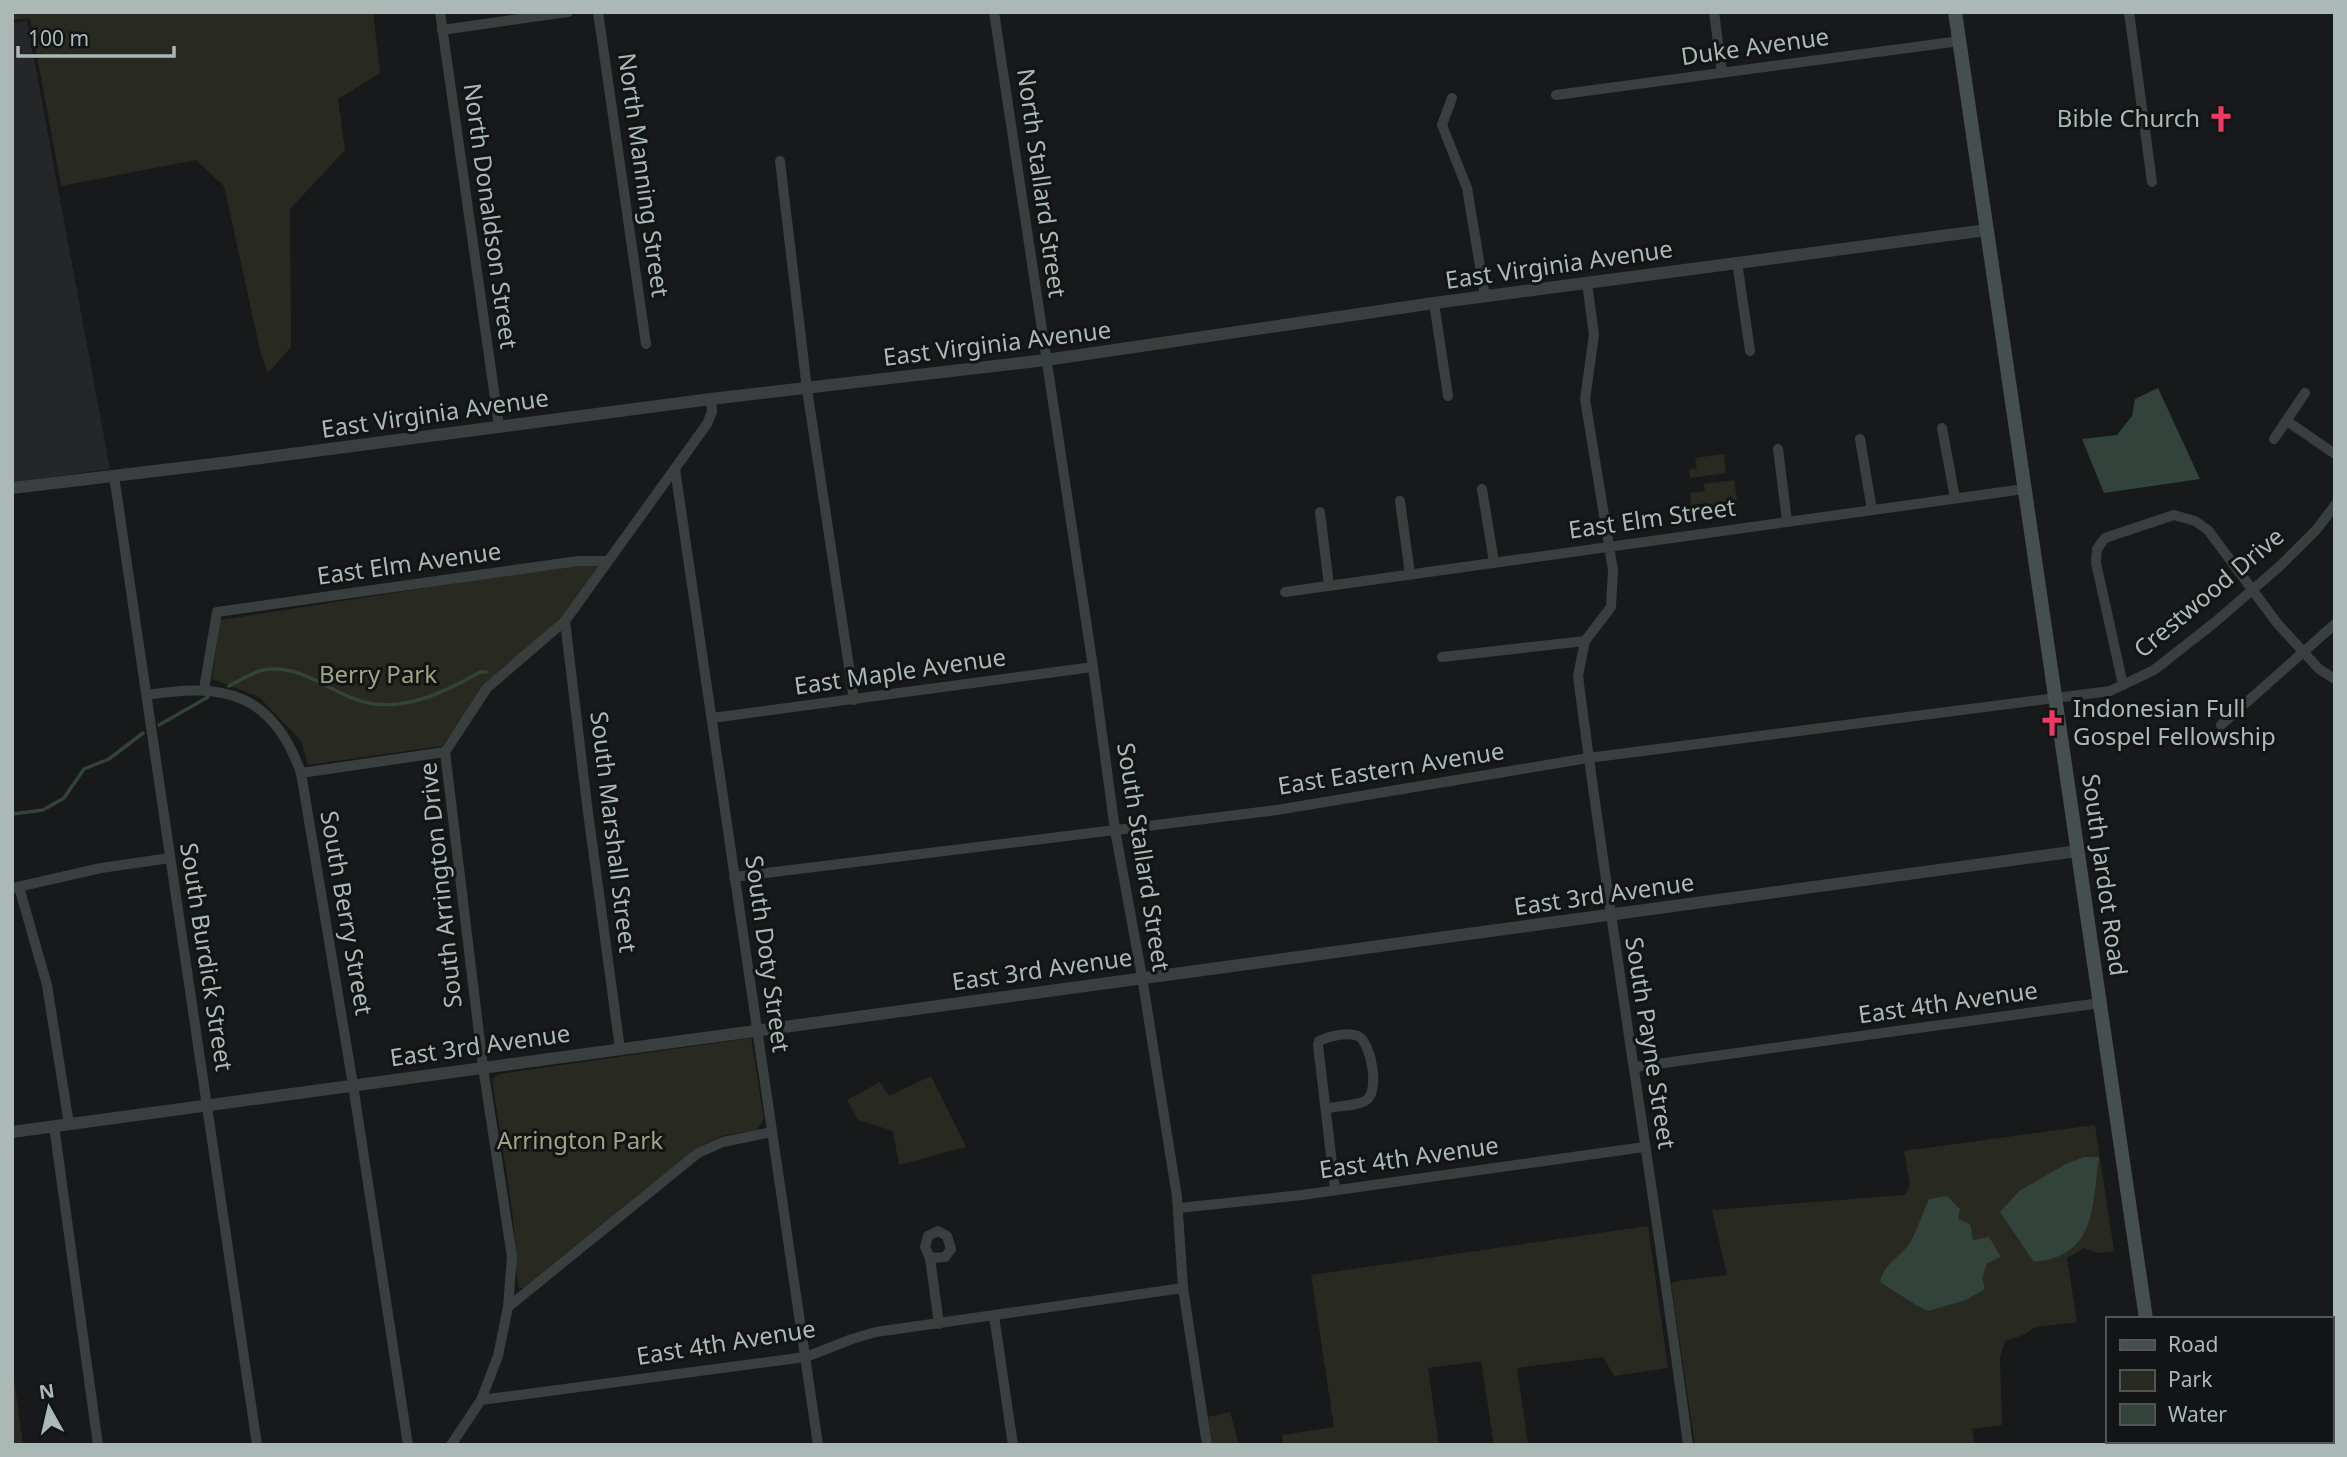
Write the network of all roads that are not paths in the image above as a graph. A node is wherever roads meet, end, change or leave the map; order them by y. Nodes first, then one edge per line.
1 (440, 12) edge
2 (568, 12) edge
3 (598, 12) edge
4 (994, 12) edge
5 (1714, 12) edge
6 (1955, 12) edge
7 (2129, 12) edge
8 (442, 30) junction
9 (1960, 41) junction
10 (1722, 73) junction
11 (1556, 95) dead end
12 (1452, 98) dead end
13 (780, 161) dead end
14 (2152, 182) dead end
15 (1986, 230) junction
16 (1737, 262) junction
17 (1587, 283) junction
18 (1485, 296) junction
19 (1434, 303) junction
20 (646, 344) dead end
21 (1750, 351) dead end
22 (1046, 360) junction
23 (807, 389) junction
24 (2305, 393) dead end
25 (1448, 396) dead end
26 (711, 399) junction
27 (2287, 421) junction
28 (499, 426) junction
29 (1942, 428) dead end
30 (1860, 439) dead end
31 (2274, 439) dead end
32 (1778, 449) dead end
33 (2335, 454) edge
34 (675, 469) junction
35 (114, 476) junction
36 (12, 488) edge
37 (1482, 489) dead end
38 (2024, 489) junction
39 (1955, 498) junction
40 (1400, 501) dead end
41 (2335, 505) edge
42 (1872, 510) junction
43 (1320, 512) dead end
44 (1787, 521) junction
45 (1608, 546) junction
46 (607, 561) junction
47 (1494, 562) junction
48 (1410, 574) junction
49 (1329, 586) junction
50 (2252, 590) junction
51 (1285, 592) dead end
52 (565, 621) junction
53 (2335, 624) edge
54 (1585, 641) junction
55 (2304, 652) junction
56 (1442, 657) dead end
57 (1093, 667) junction
58 (2335, 679) edge
59 (2123, 685) junction
60 (204, 689) junction
61 (146, 695) junction
62 (2055, 698) junction
63 (854, 700) junction
64 (712, 718) junction
65 (2221, 725) dead end
66 (444, 752) junction
67 (1588, 758) junction
68 (301, 773) junction
69 (1115, 830) junction
70 (2078, 851) junction
71 (170, 858) junction
72 (734, 877) junction
73 (15, 888) edge
74 (1610, 916) junction
75 (1142, 977) junction
76 (2100, 1003) junction
77 (756, 1030) junction
78 (621, 1049) junction
79 (483, 1067) junction
80 (1635, 1067) junction
81 (353, 1084) junction
82 (208, 1105) junction
83 (1326, 1109) junction
84 (69, 1124) junction
85 (54, 1126) junction
86 (12, 1132) edge
87 (772, 1132) junction
88 (1644, 1147) junction
89 (1335, 1189) junction
90 (1179, 1208) junction
91 (930, 1258) dead end
92 (1183, 1288) junction
93 (508, 1307) junction
94 (994, 1315) junction
95 (2146, 1317) edge
96 (939, 1324) junction
97 (806, 1357) junction
98 (481, 1400) junction
99 (98, 1445) edge
100 (257, 1445) edge
101 (408, 1445) edge
102 (451, 1445) edge
103 (818, 1445) edge
104 (1013, 1445) edge
105 (1207, 1445) edge
106 (1688, 1445) edge

1 - 8 street, North Donaldson Street
2 - 8 street
3 - 20 street, North Manning Street
4 - 22 street, North Stallard Street
5 - 10 street
6 - 9 main road, South Jardot Road
7 - 14 street
8 - 28 street, North Donaldson Street
9 - 10 street, Duke Avenue
9 - 15 main road, South Jardot Road
10 - 11 street, Duke Avenue
12 - 18 street
13 - 23 street
15 - 16 street, East Virginia Avenue
15 - 38 main road, South Jardot Road
16 - 17 street, East Virginia Avenue
16 - 21 street
17 - 18 street, East Virginia Avenue
17 - 45 street, South Payne Street
18 - 19 street, East Virginia Avenue
19 - 22 street, East Virginia Avenue
19 - 25 street
22 - 23 street, East Virginia Avenue
22 - 57 street, South Stallard Street
23 - 26 street, East Virginia Avenue
23 - 63 street
24 - 27 street
26 - 28 street, East Virginia Avenue
26 - 34 street, South Arrington Drive
27 - 31 street
27 - 33 street
28 - 35 street, East Virginia Avenue
29 - 39 street
30 - 42 street
32 - 44 street
34 - 46 street, South Arrington Drive
34 - 64 street, South Doty Street
35 - 36 street, East Virginia Avenue
35 - 61 street, South Burdick Street
37 - 47 street
38 - 39 street, East Elm Street
38 - 62 main road, South Jardot Road
39 - 42 street, East Elm Street
40 - 48 street
41 - 50 street, Crestwood Drive
42 - 44 street, East Elm Street
43 - 49 street
44 - 45 street, East Elm Street
45 - 47 street, East Elm Street
45 - 54 street, South Payne Street
46 - 52 street, South Arrington Drive
46 - 60 street, East Elm Avenue
47 - 48 street, East Elm Street
48 - 49 street, East Elm Street
49 - 51 street, East Elm Street
50 - 55 street
50 - 59 street, Crestwood Drive
50 - 59 street
52 - 66 street, South Arrington Drive
52 - 78 street, South Marshall Street
53 - 55 street
54 - 56 street
54 - 67 street, South Payne Street
55 - 58 street
55 - 65 street
57 - 63 street, East Maple Avenue
57 - 69 street, South Stallard Street
59 - 62 street, Crestwood Drive
60 - 61 street, South Berry Street
60 - 68 street, South Berry Street
61 - 71 street, South Burdick Street
62 - 67 street, East Eastern Avenue
62 - 70 main road, South Jardot Road
63 - 64 street, East Maple Avenue
64 - 72 street, South Doty Street
66 - 68 street
66 - 79 street, South Arrington Drive
67 - 69 street, East Eastern Avenue
67 - 74 street, South Payne Street
68 - 81 street, South Berry Street
69 - 72 street, East Eastern Avenue
69 - 75 street, South Stallard Street
70 - 74 street, East 3rd Avenue
70 - 76 main road, South Jardot Road
71 - 73 street
71 - 82 street, South Burdick Street
72 - 77 street, South Doty Street
73 - 84 street
74 - 75 street, East 3rd Avenue
74 - 80 street, South Payne Street
75 - 77 street, East 3rd Avenue
75 - 90 street, South Stallard Street
76 - 80 street, East 4th Avenue
76 - 95 main road, South Jardot Road
77 - 78 street, East 3rd Avenue
77 - 87 street, South Doty Street
78 - 79 street, East 3rd Avenue
79 - 81 street, East 3rd Avenue
79 - 93 street, South Arrington Drive
80 - 88 street, South Payne Street
81 - 82 street, East 3rd Avenue
81 - 101 street, South Berry Street
82 - 84 street, East 3rd Avenue
82 - 100 street, South Burdick Street
83 - 83 street
83 - 89 street
84 - 85 street, East 3rd Avenue
85 - 86 street, East 3rd Avenue
85 - 99 street
87 - 93 street
87 - 97 street, South Doty Street
88 - 89 street, East 4th Avenue
88 - 106 street, South Payne Street
89 - 90 street, East 4th Avenue
90 - 92 street, South Stallard Street
91 - 96 street
92 - 94 street, East 4th Avenue
92 - 105 street, South Stallard Street
93 - 98 street, South Arrington Drive
94 - 96 street, East 4th Avenue
94 - 104 street
96 - 97 street, East 4th Avenue
97 - 98 street, East 4th Avenue
97 - 103 street, South Doty Street
98 - 102 street, South Arrington Drive

